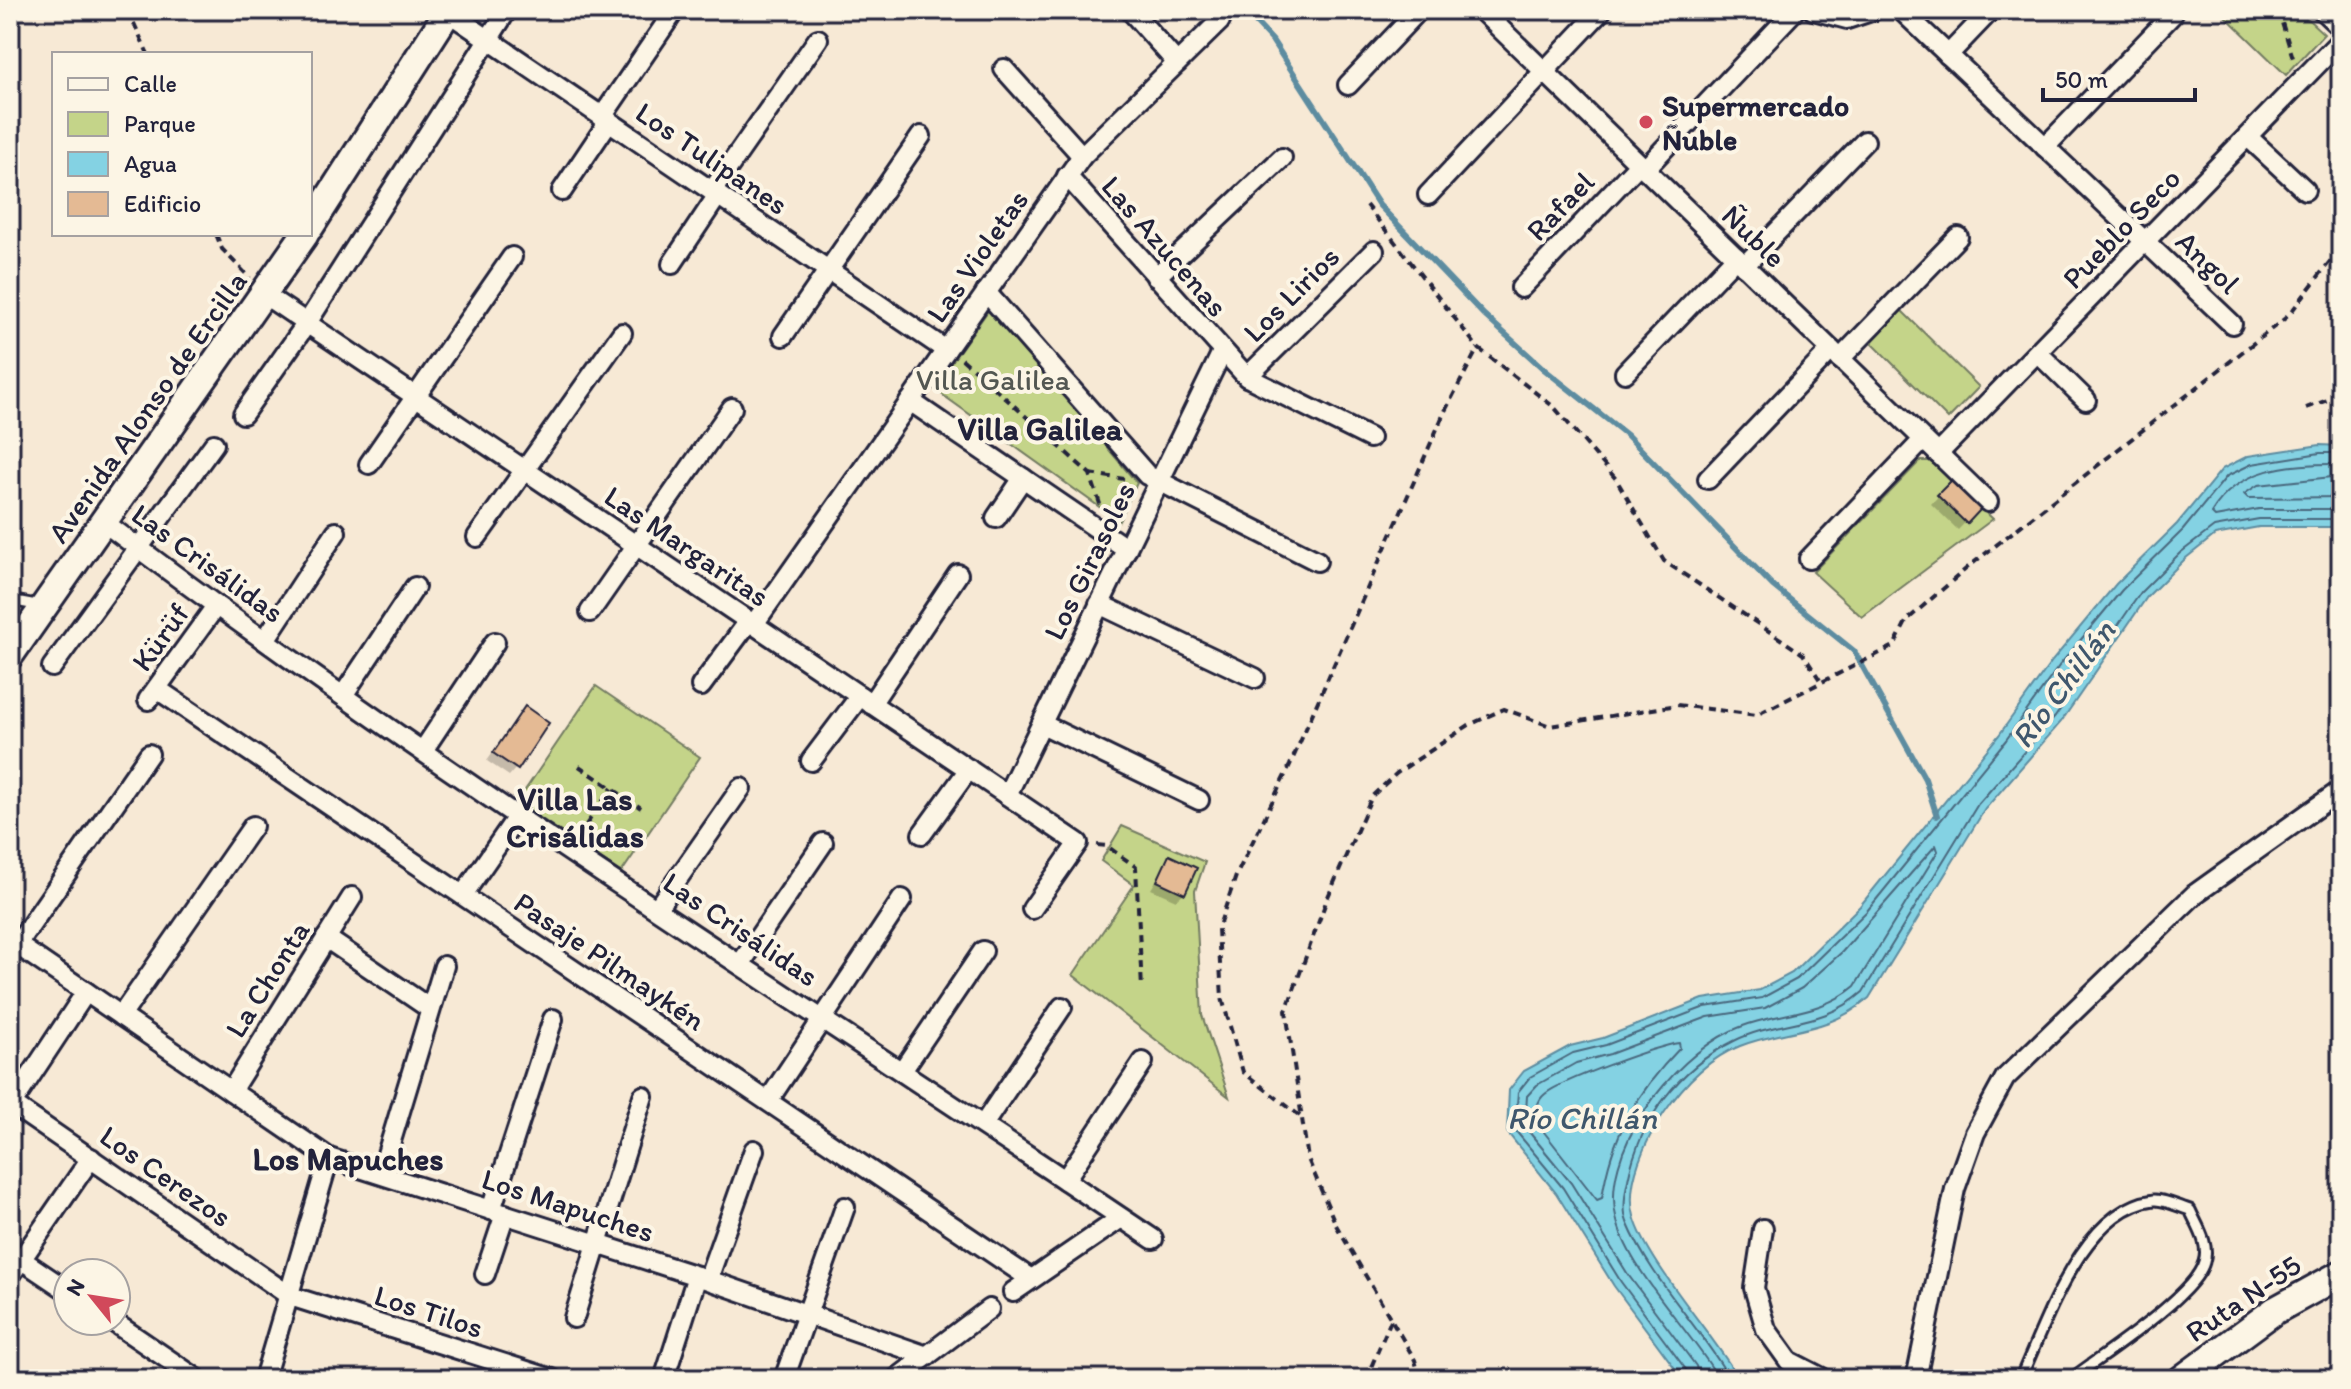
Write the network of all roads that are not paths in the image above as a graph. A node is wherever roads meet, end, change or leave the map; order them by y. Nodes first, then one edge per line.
1 (507, 10) edge
2 (675, 10) edge
3 (1130, 10) edge
4 (1419, 10) edge
5 (1481, 10) edge
6 (1602, 10) edge
7 (1795, 10) edge
8 (1813, 10) edge
9 (1874, 10) edge
10 (1901, 10) edge
11 (1991, 10) edge
12 (2322, 10) edge
13 (448, 11) edge
14 (2172, 15) dead end
15 (1220, 21) dead end
16 (2341, 28) edge
17 (488, 39) junction
18 (818, 39) dead end
19 (2341, 40) edge
20 (1948, 55) junction
21 (1177, 63) junction
22 (1004, 69) dead end
23 (1544, 72) junction
24 (1348, 85) dead end
25 (606, 119) junction
26 (921, 136) dead end
27 (2248, 137) junction
28 (1865, 141) dead end
29 (2045, 147) junction
30 (1082, 156) junction
31 (1282, 158) dead end
32 (1642, 166) junction
33 (1067, 176) junction
34 (2305, 190) dead end
35 (562, 191) dead end
36 (715, 193) junction
37 (1428, 195) dead end
38 (312, 224) edge
39 (304, 236) edge
40 (1958, 237) dead end
41 (2147, 243) junction
42 (1374, 251) dead end
43 (512, 257) dead end
44 (1740, 262) junction
45 (672, 264) dead end
46 (828, 270) junction
47 (1156, 277) junction
48 (1521, 288) dead end
49 (986, 292) junction
50 (265, 295) junction
51 (307, 323) junction
52 (2232, 324) dead end
53 (622, 333) dead end
54 (783, 336) dead end
55 (946, 350) junction
56 (1222, 352) junction
57 (2038, 353) junction
58 (1836, 354) junction
59 (1625, 373) dead end
60 (1247, 377) junction
61 (416, 396) junction
62 (2086, 400) dead end
63 (910, 401) junction
64 (732, 408) dead end
65 (243, 414) dead end
66 (1370, 438) dead end
67 (1923, 440) junction
68 (214, 444) dead end
69 (1938, 454) junction
70 (369, 464) dead end
71 (525, 470) junction
72 (1023, 478) junction
73 (1708, 479) dead end
74 (1158, 483) junction
75 (1988, 502) dead end
76 (996, 518) dead end
77 (105, 523) junction
78 (336, 532) dead end
79 (477, 537) dead end
80 (636, 545) junction
81 (138, 548) junction
82 (1127, 549) junction
83 (1809, 559) dead end
84 (1317, 561) dead end
85 (958, 574) dead end
86 (415, 587) dead end
87 (10, 600) edge
88 (1099, 604) junction
89 (216, 606) junction
90 (45, 607) junction
91 (590, 612) dead end
92 (751, 623) junction
93 (265, 640) junction
94 (495, 642) dead end
95 (10, 655) edge
96 (52, 667) dead end
97 (1255, 678) dead end
98 (701, 686) dead end
99 (344, 694) junction
100 (153, 695) joint
101 (865, 700) junction
102 (1042, 724) junction
103 (424, 749) junction
104 (149, 754) dead end
105 (811, 761) dead end
106 (969, 769) junction
107 (741, 788) dead end
108 (2341, 790) edge
109 (1007, 795) junction
110 (1199, 800) dead end
111 (519, 814) junction
112 (253, 826) dead end
113 (922, 834) dead end
114 (823, 843) dead end
115 (463, 895) junction
116 (352, 897) dead end
117 (902, 899) dead end
118 (658, 907) junction
119 (1032, 909) dead end
120 (326, 938) junction
121 (14, 943) edge
122 (983, 951) dead end
123 (741, 963) junction
124 (444, 966) dead end
125 (86, 992) junction
126 (1062, 1007) dead end
127 (429, 1008) junction
128 (121, 1016) junction
129 (822, 1018) junction
130 (553, 1019) dead end
131 (1143, 1062) dead end
132 (902, 1071) junction
133 (231, 1091) junction
134 (643, 1096) dead end
135 (768, 1101) junction
136 (11, 1103) edge
137 (983, 1125) junction
138 (754, 1150) dead end
139 (91, 1158) junction
140 (329, 1158) junction
141 (381, 1174) junction
142 (1065, 1180) junction
143 (845, 1207) dead end
144 (498, 1212) junction
145 (1121, 1218) junction
146 (1763, 1229) dead end
147 (1153, 1239) dead end
148 (597, 1244) junction
149 (16, 1256) edge
150 (485, 1274) dead end
151 (2341, 1274) edge
152 (10, 1276) edge
153 (702, 1278) junction
154 (1031, 1279) junction
155 (52, 1280) edge
156 (1013, 1292) dead end
157 (290, 1296) junction
158 (989, 1309) dead end
159 (804, 1313) junction
160 (574, 1318) dead end
161 (132, 1335) edge
162 (927, 1356) junction
163 (197, 1379) edge
164 (264, 1379) edge
165 (552, 1379) edge
166 (664, 1379) edge
167 (784, 1379) edge
168 (896, 1379) edge
169 (1824, 1379) edge
170 (1916, 1379) edge
171 (2020, 1379) edge
172 (2071, 1379) edge
173 (2182, 1379) edge

1 - 17 street
2 - 25 street
3 - 21 street
4 - 24 street
5 - 23 street, Ñuble
6 - 23 street
7 - 32 street, Rafael
8 - 9 street
10 - 20 street, Angol
11 - 20 street
12 - 16 street
13 - 17 street, Los Tulipanes
13 - 38 main road
14 - 29 street
15 - 21 street, Las Violetas
17 - 25 street, Los Tulipanes
17 - 51 street
18 - 36 street
19 - 27 street, Pueblo Seco
20 - 29 street, Angol
21 - 30 street, Las Violetas
22 - 30 street
23 - 32 street, Ñuble
23 - 37 street
25 - 35 street
25 - 36 street, Los Tulipanes
26 - 46 street
27 - 34 street
27 - 41 street, Pueblo Seco
28 - 44 street
29 - 41 street, Angol
30 - 33 street, Las Violetas
31 - 47 street
32 - 44 street, Ñuble
32 - 48 street, Rafael
33 - 47 street, Las Azucenas
33 - 49 street, Las Violetas
36 - 45 street
36 - 46 street, Los Tulipanes
39 - 50 main road, Avenida Alonso de Ercilla
40 - 58 street
41 - 52 street, Angol
41 - 57 street, Pueblo Seco
42 - 60 street, Los Lirios
43 - 61 street
44 - 58 street, Ñuble
44 - 59 street
46 - 54 street
46 - 55 street, Los Tulipanes
47 - 56 street, Las Azucenas
49 - 55 street, Las Violetas
49 - 74 street
50 - 51 street, Las Margaritas
50 - 77 main road, Avenida Alonso de Ercilla
51 - 61 street, Las Margaritas
51 - 65 street
53 - 71 street
55 - 63 street, Las Violetas
56 - 60 street, Las Azucenas
56 - 74 street, Los Girasoles
57 - 62 street
57 - 69 street, Pueblo Seco
58 - 67 street, Ñuble
58 - 73 street
60 - 66 street, Las Azucenas
61 - 70 street
61 - 71 street, Las Margaritas
63 - 72 street
63 - 92 street, Las Violetas
64 - 80 street
67 - 69 street, Ñuble
67 - 83 street
68 - 81 street
69 - 75 street, Ñuble
71 - 79 street
71 - 80 street, Las Margaritas
72 - 76 street
72 - 82 street
74 - 82 street, Los Girasoles
74 - 84 street
77 - 81 street, Las Crisálidas
77 - 90 main road, Avenida Alonso de Ercilla
78 - 93 street
80 - 91 street
80 - 92 street, Las Margaritas
81 - 89 street, Las Crisálidas
81 - 96 street
82 - 88 street, Los Girasoles
85 - 101 street
86 - 99 street
87 - 90 lane
88 - 97 street
88 - 102 street, Los Girasoles
89 - 93 street, Las Crisálidas
89 - 100 street, Kürüf
90 - 95 main road, Avenida Alonso de Ercilla
92 - 98 street, Las Violetas
92 - 101 street, Las Margaritas
93 - 99 street, Las Crisálidas
94 - 103 street
99 - 103 street, Las Crisálidas
100 - 115 street, Pasaje Pilmaykén
101 - 105 street
101 - 106 street, Las Margaritas
102 - 109 street, Los Girasoles
102 - 110 street
103 - 111 street, Las Crisálidas
104 - 121 street
106 - 109 street, Las Margaritas
106 - 113 street
107 - 118 street
108 - 170 street
109 - 119 street, Las Margaritas
111 - 115 street
111 - 118 street, Las Crisálidas
112 - 128 street
114 - 123 street
115 - 135 street, Pasaje Pilmaykén
116 - 120 street, La Chonta
117 - 129 street
118 - 123 street, Las Crisálidas
120 - 127 street
120 - 133 street, La Chonta
121 - 125 street, Los Mapuches
122 - 132 street
123 - 129 street, Las Crisálidas
124 - 127 street
125 - 128 street, Los Mapuches
125 - 136 street
126 - 137 street
127 - 141 street
128 - 133 street, Los Mapuches
129 - 132 street, Las Crisálidas
129 - 135 street
130 - 144 street
131 - 142 street
132 - 137 street, Las Crisálidas
133 - 140 street, Los Mapuches
134 - 148 street
135 - 154 street, Pasaje Pilmaykén
136 - 139 street, Los Cerezos
137 - 142 street, Las Crisálidas
138 - 153 street
139 - 149 street
139 - 157 street, Los Cerezos
140 - 141 street, Los Mapuches
140 - 157 street
141 - 144 street, Los Mapuches
142 - 145 street, Las Crisálidas
143 - 159 street
144 - 148 street, Los Mapuches
144 - 150 street
145 - 147 street, Las Crisálidas
145 - 154 street
146 - 169 street
148 - 153 street, Los Mapuches
148 - 160 street
149 - 152 street
149 - 155 street
151 - 173 main road, Ruta N-55
153 - 159 street, Los Mapuches
153 - 166 street
154 - 156 street
157 - 164 street
157 - 165 street, Los Tilos
158 - 162 street
159 - 162 street, Los Mapuches
159 - 167 street
161 - 163 street
162 - 168 street
171 - 172 lane

